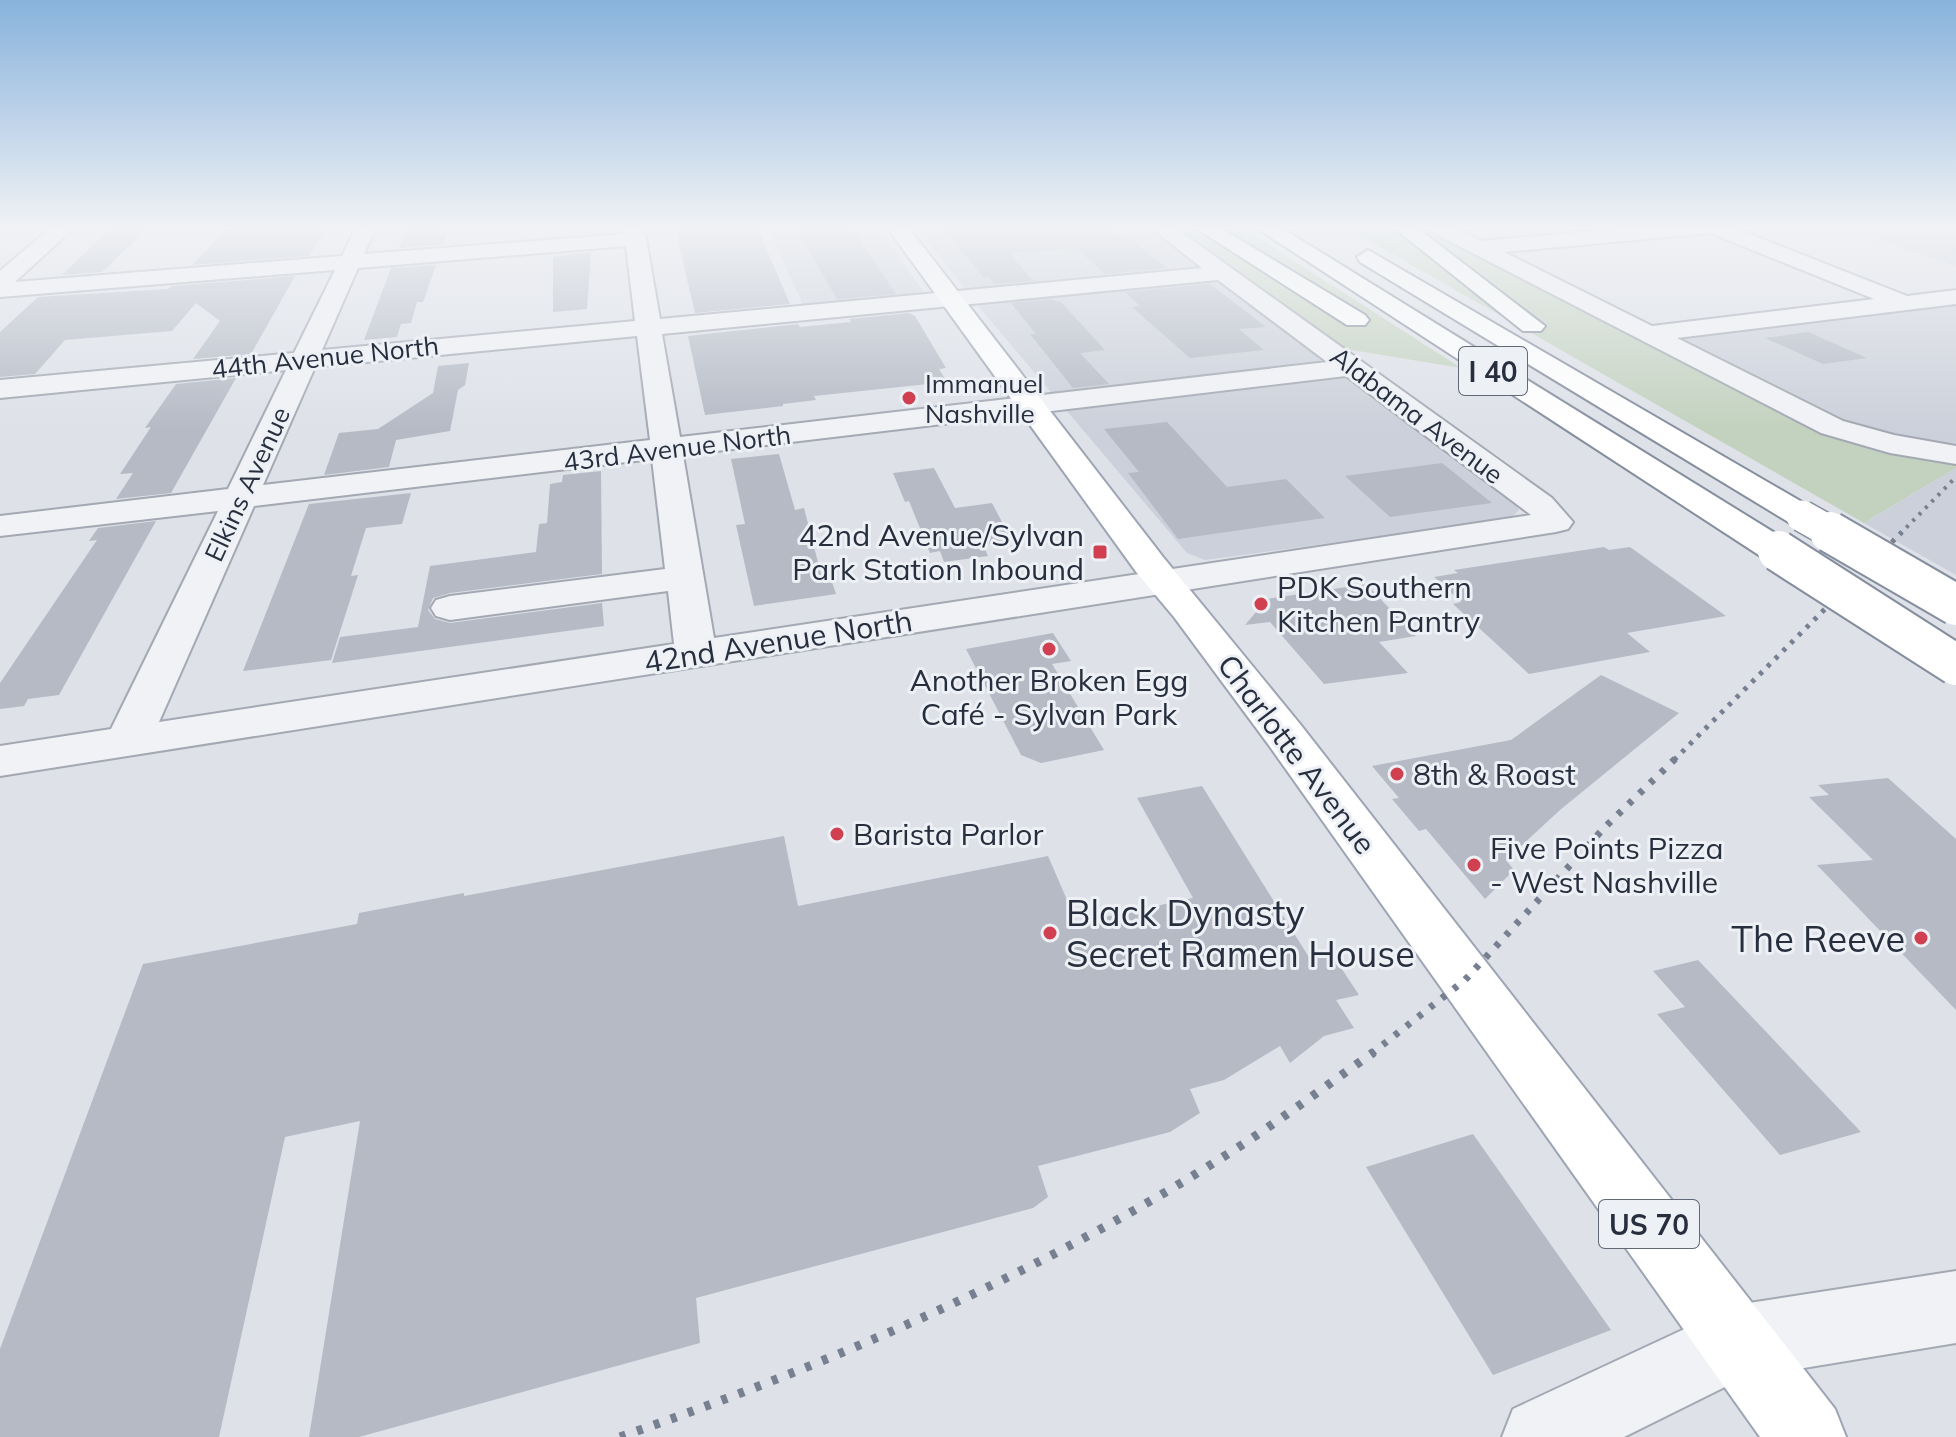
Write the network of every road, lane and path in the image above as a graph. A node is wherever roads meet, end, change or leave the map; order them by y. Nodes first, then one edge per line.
1 (335, 294) edge
2 (644, 294) edge
3 (949, 294) edge
4 (995, 294) edge
5 (1252, 294) edge
6 (1314, 294) edge
7 (1371, 294) edge
8 (1429, 294) edge
9 (1491, 294) edge
10 (1568, 294) edge
11 (1882, 294) edge
12 (1956, 297) edge
13 (952, 298) junction
14 (1905, 303) junction
15 (648, 326) junction
16 (1375, 331) dead end
17 (1646, 334) junction
18 (305, 359) junction
19 (1423, 359) dead end
20 (1353, 367) junction
21 (0, 389) edge
22 (1033, 405) junction
23 (666, 449) junction
24 (1956, 455) edge
25 (1703, 456) junction
26 (239, 500) junction
27 (1721, 515) junction
28 (1556, 522) joint
29 (0, 526) edge
30 (685, 578) junction
31 (1167, 584) junction
32 (1956, 605) edge
33 (450, 608) dead end
34 (696, 654) junction
35 (1956, 665) edge
36 (128, 741) junction
37 (0, 761) edge
38 (1956, 1307) edge
39 (1736, 1342) junction
40 (1541, 1437) edge
41 (1807, 1437) edge

1 - 18 street, Elkins Avenue
2 - 15 street
3 - 13 main road, Charlotte Avenue / US 70
4 - 13 street, 44th Avenue North
5 - 20 street, Alabama Avenue
6 - 16 main road
7 - 27 main road, I 40
8 - 25 main road, I 40
9 - 25 main road
10 - 17 street
11 - 14 street
12 - 14 street
13 - 15 street, 44th Avenue North
13 - 22 main road, Charlotte Avenue / US 70
14 - 17 street
15 - 18 street, 44th Avenue North
15 - 23 street
17 - 24 street
18 - 21 street, 44th Avenue North
18 - 26 street, Elkins Avenue
19 - 27 main road
20 - 22 street, 43rd Avenue North
20 - 28 street, Alabama Avenue
22 - 23 street, 43rd Avenue North
22 - 31 main road, Charlotte Avenue / US 70
23 - 26 street, 43rd Avenue North
23 - 30 street
25 - 32 main road, I 40, bridge
26 - 29 street, 43rd Avenue North
26 - 36 street, Elkins Avenue
27 - 35 main road, I 40, bridge
28 - 31 street, 42nd Avenue North
30 - 33 street
30 - 34 street
31 - 34 street, 42nd Avenue North
31 - 39 main road, Charlotte Avenue / US 70
34 - 36 street, 42nd Avenue North
36 - 37 street, 42nd Avenue North
38 - 39 street
39 - 40 street
39 - 41 main road, Charlotte Avenue / US 70

